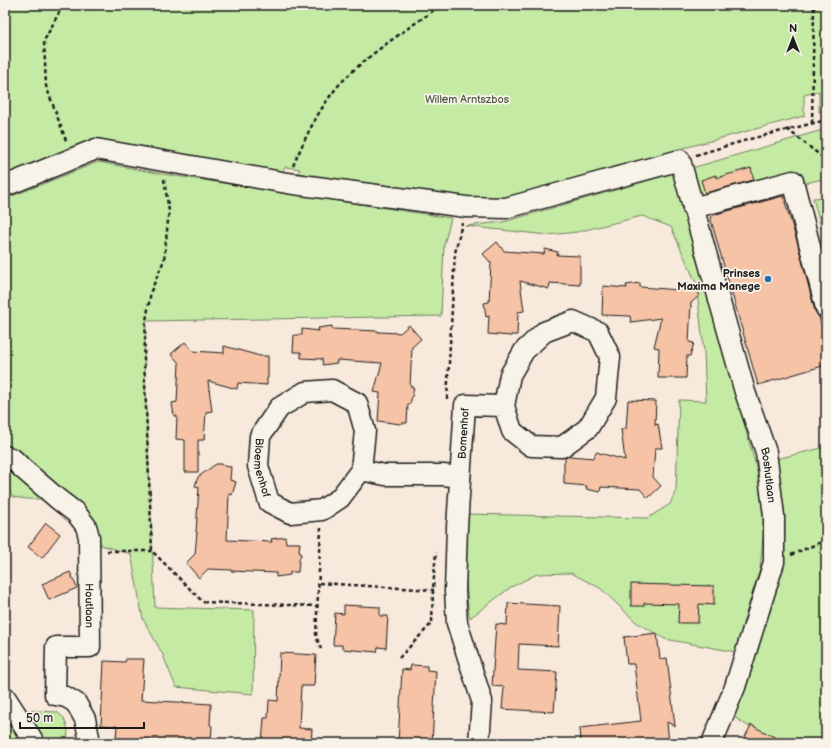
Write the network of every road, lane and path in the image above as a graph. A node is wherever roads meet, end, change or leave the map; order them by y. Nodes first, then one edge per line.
1 (63, 5) edge
2 (446, 5) edge
3 (814, 5) edge
4 (826, 120) edge
5 (812, 123) junction
6 (787, 129) junction
7 (72, 158) junction
8 (161, 160) junction
9 (680, 160) junction
10 (826, 160) edge
11 (286, 184) junction
12 (5, 186) edge
13 (466, 207) junction
14 (694, 208) junction
15 (826, 308) edge
16 (447, 404) dead end
17 (504, 406) junction
18 (5, 456) edge
19 (361, 470) junction
20 (452, 476) junction
21 (322, 510) junction
22 (826, 540) edge
23 (89, 552) junction
24 (152, 552) junction
25 (436, 552) dead end
26 (774, 562) junction
27 (319, 583) junction
28 (433, 590) junction
29 (455, 591) junction
30 (317, 606) junction
31 (321, 649) dead end
32 (399, 658) dead end
33 (5, 697) edge
34 (33, 743) edge
35 (89, 743) edge
36 (479, 743) edge
37 (712, 743) edge

1 - 7 path
2 - 11 path
3 - 5 path
4 - 5 path
5 - 6 path
6 - 9 path
6 - 10 path
7 - 8 lane
7 - 12 lane
8 - 11 lane
8 - 24 path
9 - 13 lane
9 - 14 lane, Boshutlaan
11 - 13 lane
13 - 16 path
14 - 15 lane
14 - 26 lane, Boshutlaan
17 - 17 lane
17 - 20 lane, Bomenhof
18 - 23 lane, Houtlaan
19 - 20 lane
19 - 21 lane, Bloemenhof
19 - 21 lane, Bloemenhof
20 - 29 lane
21 - 27 path
22 - 26 path
23 - 24 path
23 - 35 lane, Houtlaan
24 - 30 path
25 - 28 path
26 - 37 lane, Boshutlaan
27 - 28 path
27 - 30 path
28 - 29 path
28 - 32 path
29 - 36 lane
30 - 31 path
33 - 34 lane

